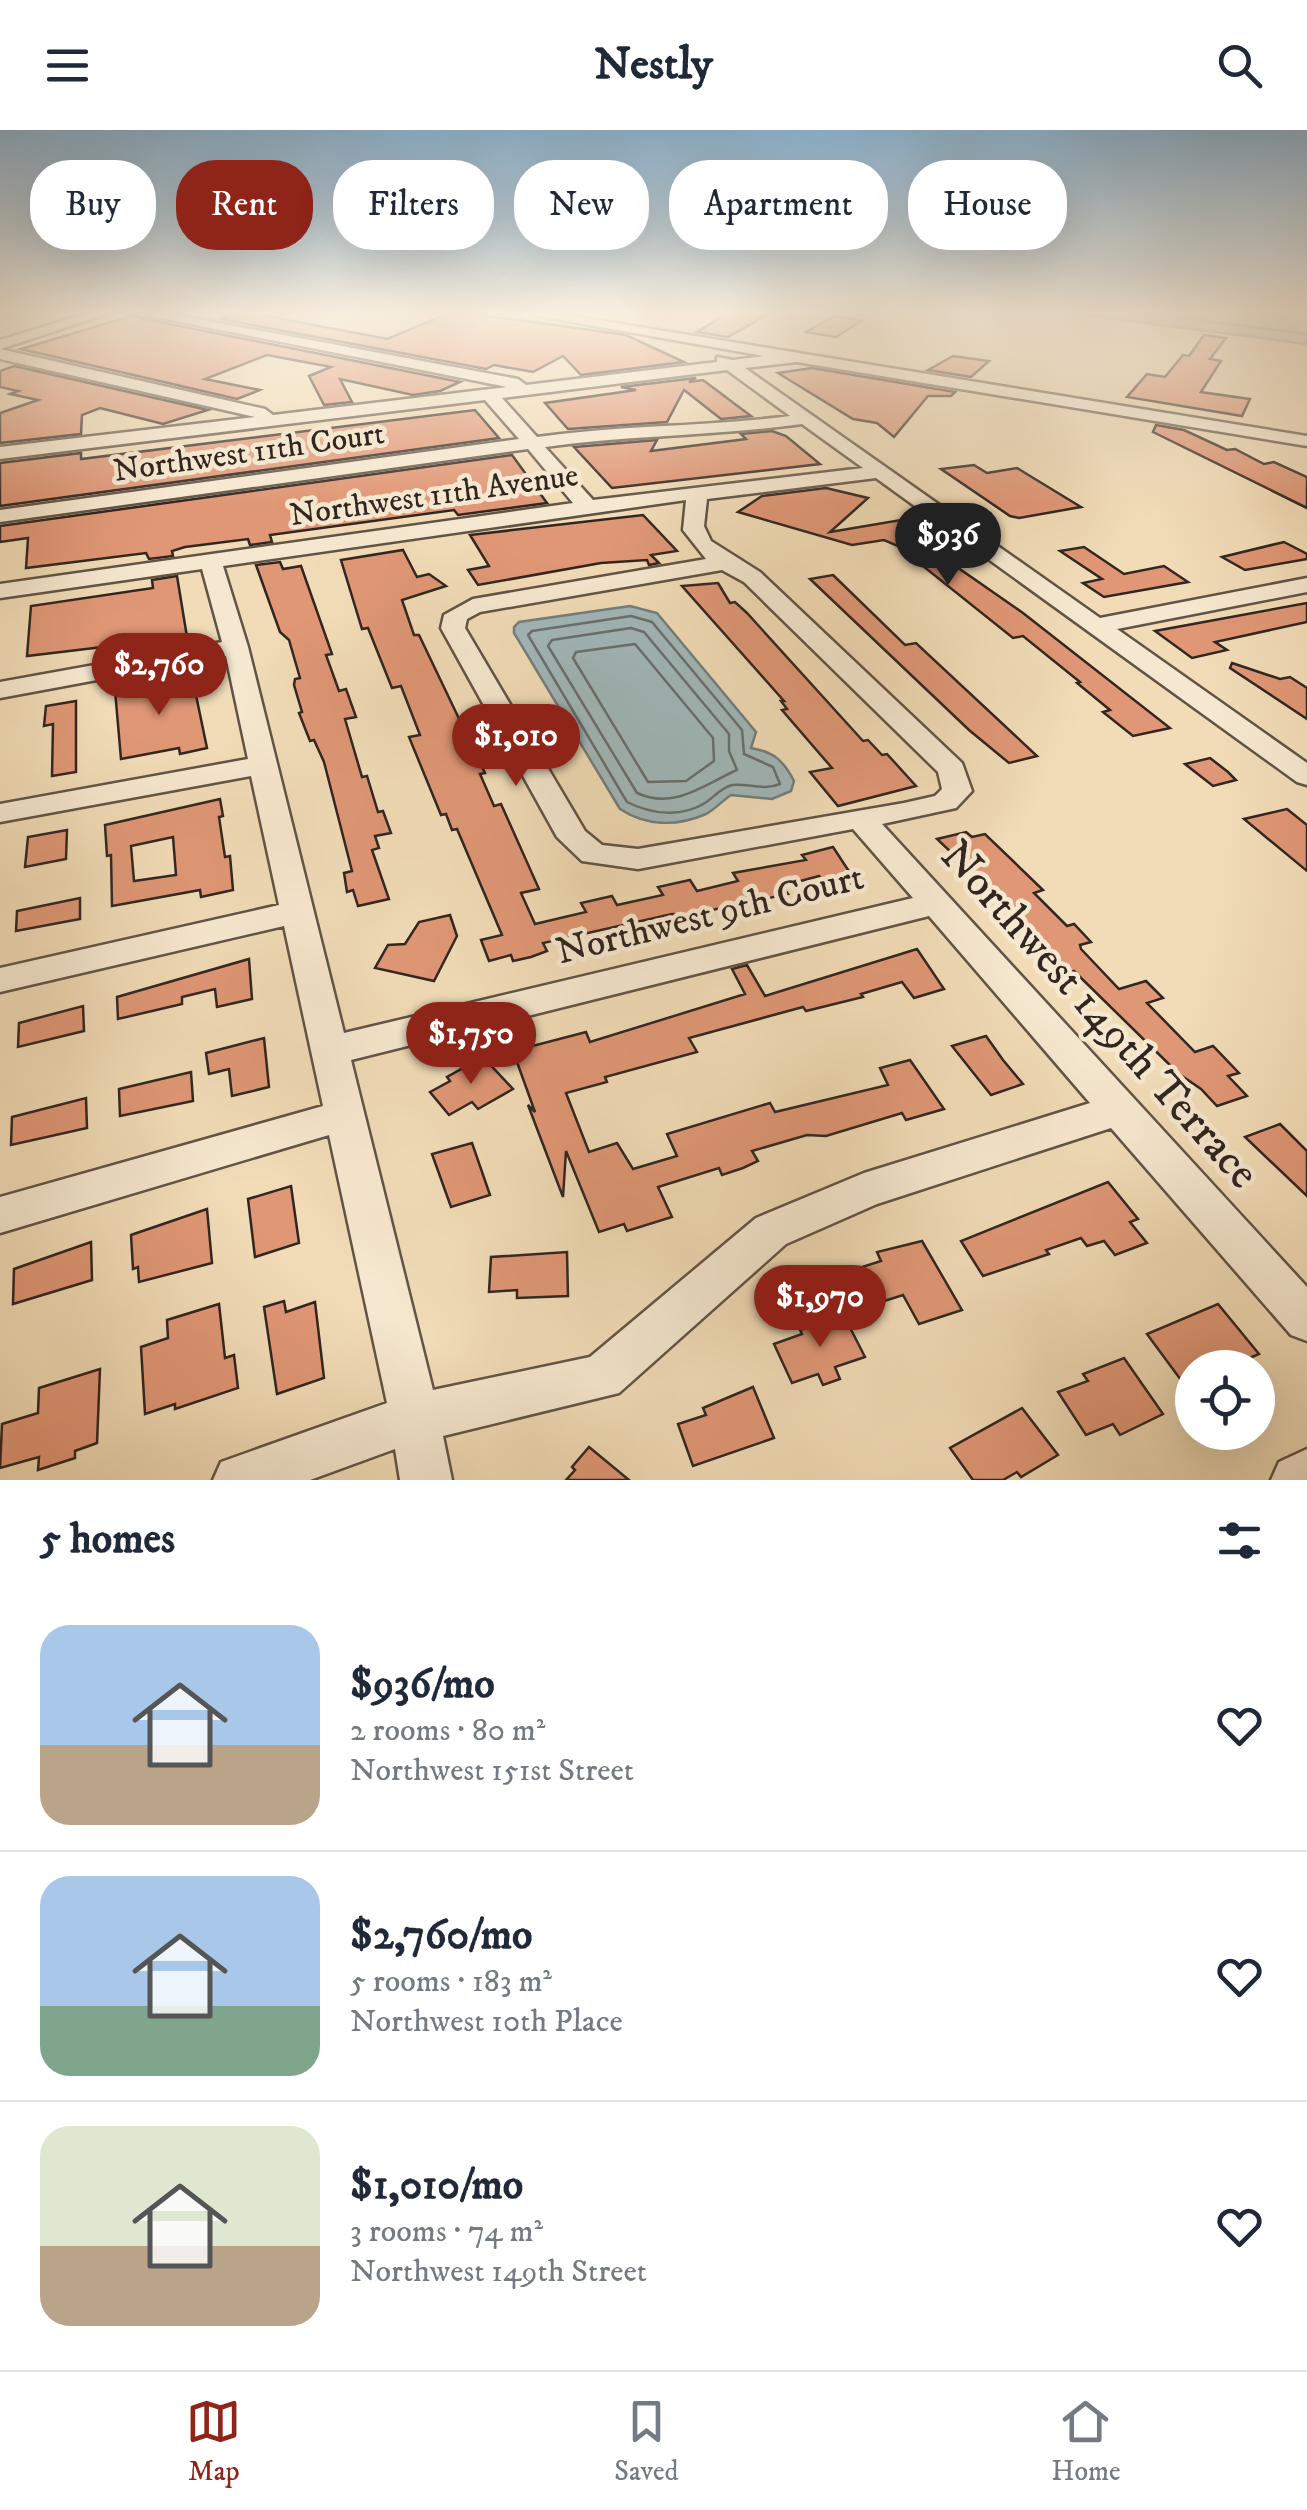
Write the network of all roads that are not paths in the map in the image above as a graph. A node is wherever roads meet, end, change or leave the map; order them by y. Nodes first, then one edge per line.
1 (105, 378) edge
2 (485, 378) edge
3 (640, 378) edge
4 (747, 378) edge
5 (921, 378) edge
6 (548, 390) junction
7 (491, 396) junction
8 (803, 419) junction
9 (290, 420) junction
10 (1264, 434) junction
11 (1307, 441) edge
12 (532, 445) junction
13 (0, 453) edge
14 (1307, 455) edge
15 (877, 472) junction
16 (696, 496) junction
17 (588, 507) junction
18 (0, 516) edge
19 (211, 562) junction
20 (724, 562) junction
21 (1307, 584) edge
22 (0, 590) edge
23 (1095, 626) junction
24 (236, 647) junction
25 (0, 690) edge
26 (264, 765) junction
27 (1307, 776) edge
28 (0, 812) edge
29 (860, 818) junction
30 (935, 904) junction
31 (296, 912) junction
32 (0, 980) edge
33 (330, 1051) junction
34 (1117, 1110) junction
35 (345, 1115) junction
36 (0, 1215) edge
37 (1307, 1320) edge
38 (415, 1418) junction
39 (1307, 1475) edge
40 (240, 1480) edge
41 (426, 1480) edge
42 (1297, 1480) edge

1 - 9 street
2 - 6 street
3 - 6 street
4 - 8 street
5 - 10 street
6 - 7 street
7 - 9 street
7 - 12 street
8 - 12 street, Northwest 11th Court
8 - 15 street
9 - 13 street
10 - 11 street
10 - 14 street
12 - 17 street
12 - 18 street, Northwest 11th Court
15 - 16 street, Northwest 11th Avenue
15 - 23 street
16 - 17 street, Northwest 11th Avenue
16 - 20 street
17 - 19 street, Northwest 11th Avenue
19 - 22 street, Northwest 11th Avenue
19 - 24 street
20 - 29 street
20 - 29 street
21 - 23 street
23 - 27 street
24 - 25 street
24 - 26 street
26 - 28 street
26 - 31 street
29 - 30 street, Northwest 149th Terrace
30 - 33 street, Northwest 9th Court
30 - 34 street, Northwest 149th Terrace
31 - 32 street
31 - 33 street
33 - 35 street
34 - 37 street, Northwest 149th Terrace
34 - 38 street
35 - 36 street
35 - 38 street
38 - 40 street
38 - 41 street
39 - 42 street

